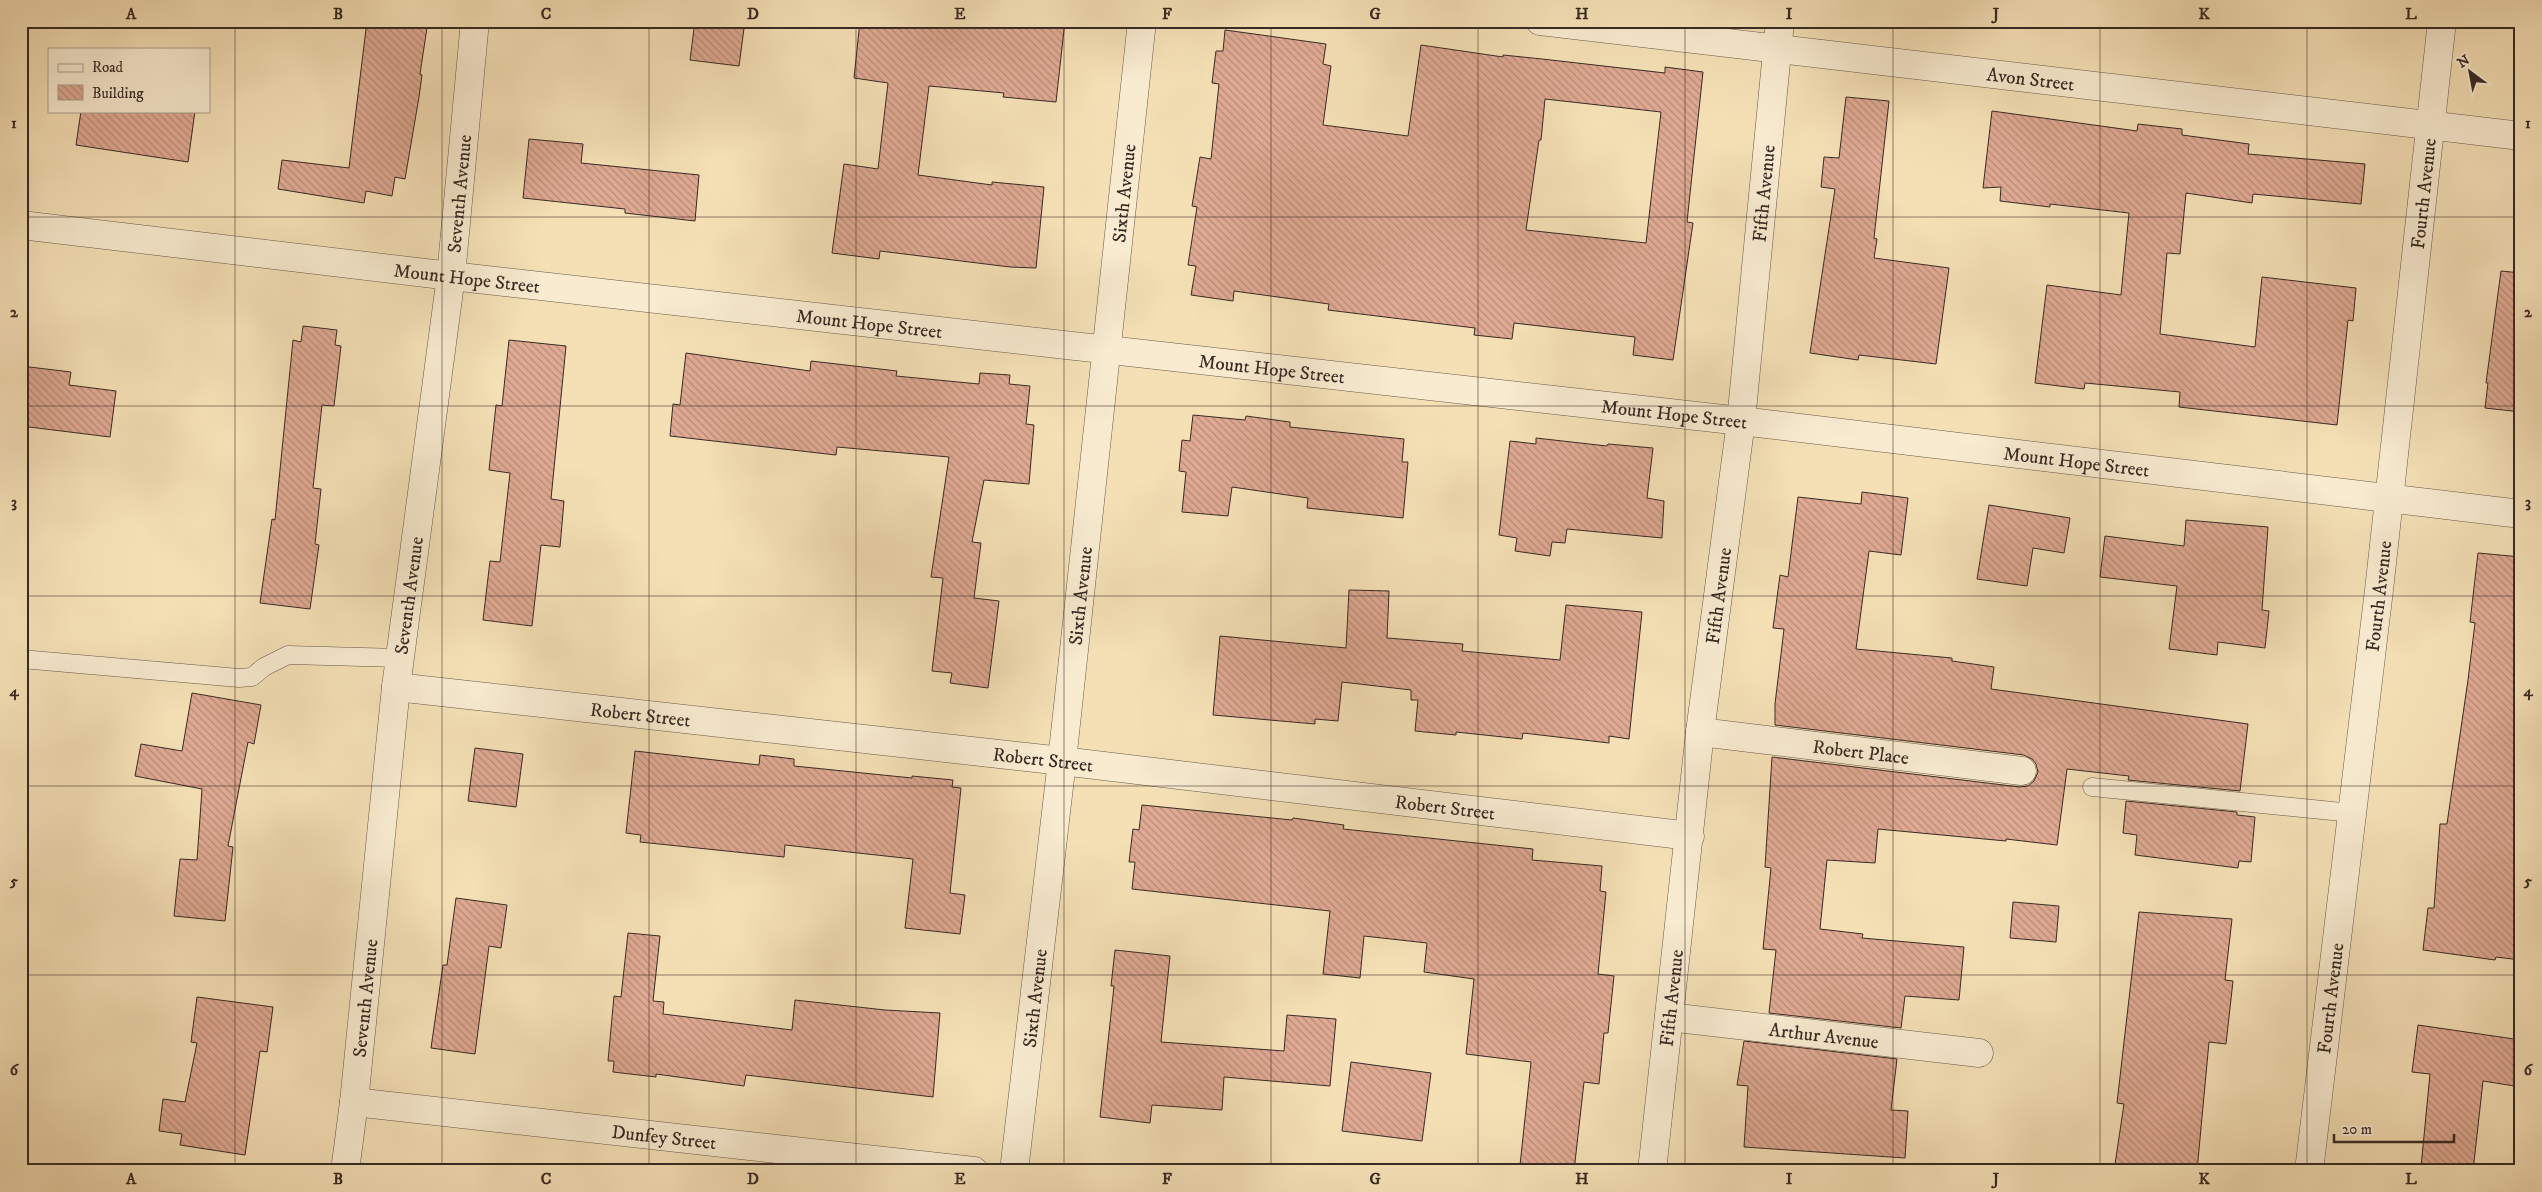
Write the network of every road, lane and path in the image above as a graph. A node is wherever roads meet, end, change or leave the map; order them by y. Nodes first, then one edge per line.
1 (475, 21) edge
2 (1142, 21) edge
3 (1540, 21) edge
4 (1780, 21) edge
5 (2442, 21) edge
6 (1777, 48) junction
7 (2430, 126) junction
8 (2521, 136) edge
9 (21, 225) edge
10 (451, 276) junction
11 (1107, 349) junction
12 (1741, 421) junction
13 (2389, 498) junction
14 (2521, 514) edge
15 (400, 658) junction
16 (21, 659) edge
17 (396, 688) junction
18 (1700, 732) junction
19 (1062, 761) junction
20 (2022, 771) dead end
21 (2092, 787) dead end
22 (2352, 813) junction
23 (1690, 836) junction
24 (1669, 1018) junction
25 (1979, 1053) dead end
26 (354, 1102) junction
27 (345, 1171) edge
28 (974, 1171) edge
29 (1014, 1171) edge
30 (1652, 1171) edge
31 (2309, 1171) edge

1 - 10 street, Seventh Avenue
2 - 11 street, Sixth Avenue
3 - 6 street, Avon Street
4 - 6 street, Fifth Avenue
5 - 7 street, Fourth Avenue
6 - 7 street, Avon Street
6 - 12 street, Fifth Avenue
7 - 8 street, Avon Street
7 - 13 street, Fourth Avenue
9 - 10 street, Mount Hope Street
10 - 11 street, Mount Hope Street
10 - 15 street, Seventh Avenue
11 - 12 street, Mount Hope Street
11 - 19 street, Sixth Avenue
12 - 13 street, Mount Hope Street
12 - 18 street, Fifth Avenue
13 - 14 street, Mount Hope Street
13 - 22 street, Fourth Avenue
15 - 16 lane
15 - 17 street, Seventh Avenue
17 - 19 street, Robert Street
17 - 26 street, Seventh Avenue
18 - 20 street, Robert Place
18 - 23 street, Fifth Avenue
19 - 23 street, Robert Street
19 - 29 street, Sixth Avenue
21 - 22 lane
22 - 31 street, Fourth Avenue
23 - 24 street, Fifth Avenue
24 - 25 street, Arthur Avenue
24 - 30 street, Fifth Avenue
26 - 27 street, Seventh Avenue
26 - 28 street, Dunfey Street

